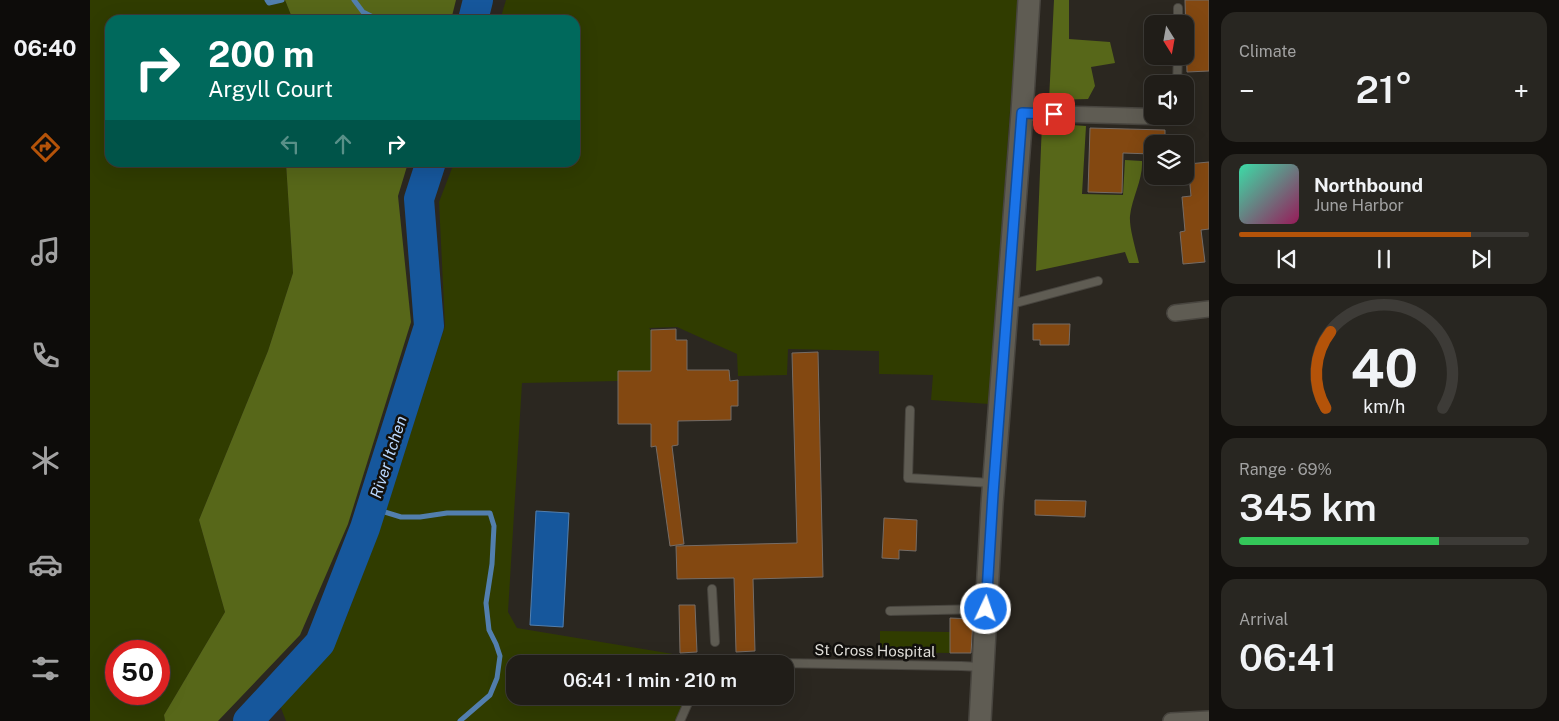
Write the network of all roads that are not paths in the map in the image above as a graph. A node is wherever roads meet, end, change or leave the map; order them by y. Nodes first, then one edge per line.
1 (1029, 0) edge
2 (1178, 8) dead end
3 (1178, 15) edge
4 (1022, 113) junction
5 (1144, 116) edge
6 (1098, 281) dead end
7 (1008, 305) junction
8 (1209, 309) edge
9 (1175, 313) dead end
10 (910, 410) dead end
11 (994, 483) junction
12 (712, 589) dead end
13 (986, 609) junction
14 (890, 611) dead end
15 (715, 642) dead end
16 (715, 652) dead end
17 (713, 655) edge
18 (794, 663) edge
19 (983, 668) junction
20 (687, 705) edge
21 (1209, 720) edge
22 (680, 721) edge
23 (980, 721) edge
24 (1171, 721) edge

1 - 4 main road
2 - 3 lane
4 - 5 street
4 - 7 main road
6 - 7 lane
7 - 11 main road
8 - 9 street
10 - 11 lane
11 - 13 main road
12 - 15 lane
13 - 14 lane
13 - 19 main road
16 - 17 lane
18 - 19 lane, St Cross Hospital
19 - 23 main road
20 - 22 lane
21 - 24 street

